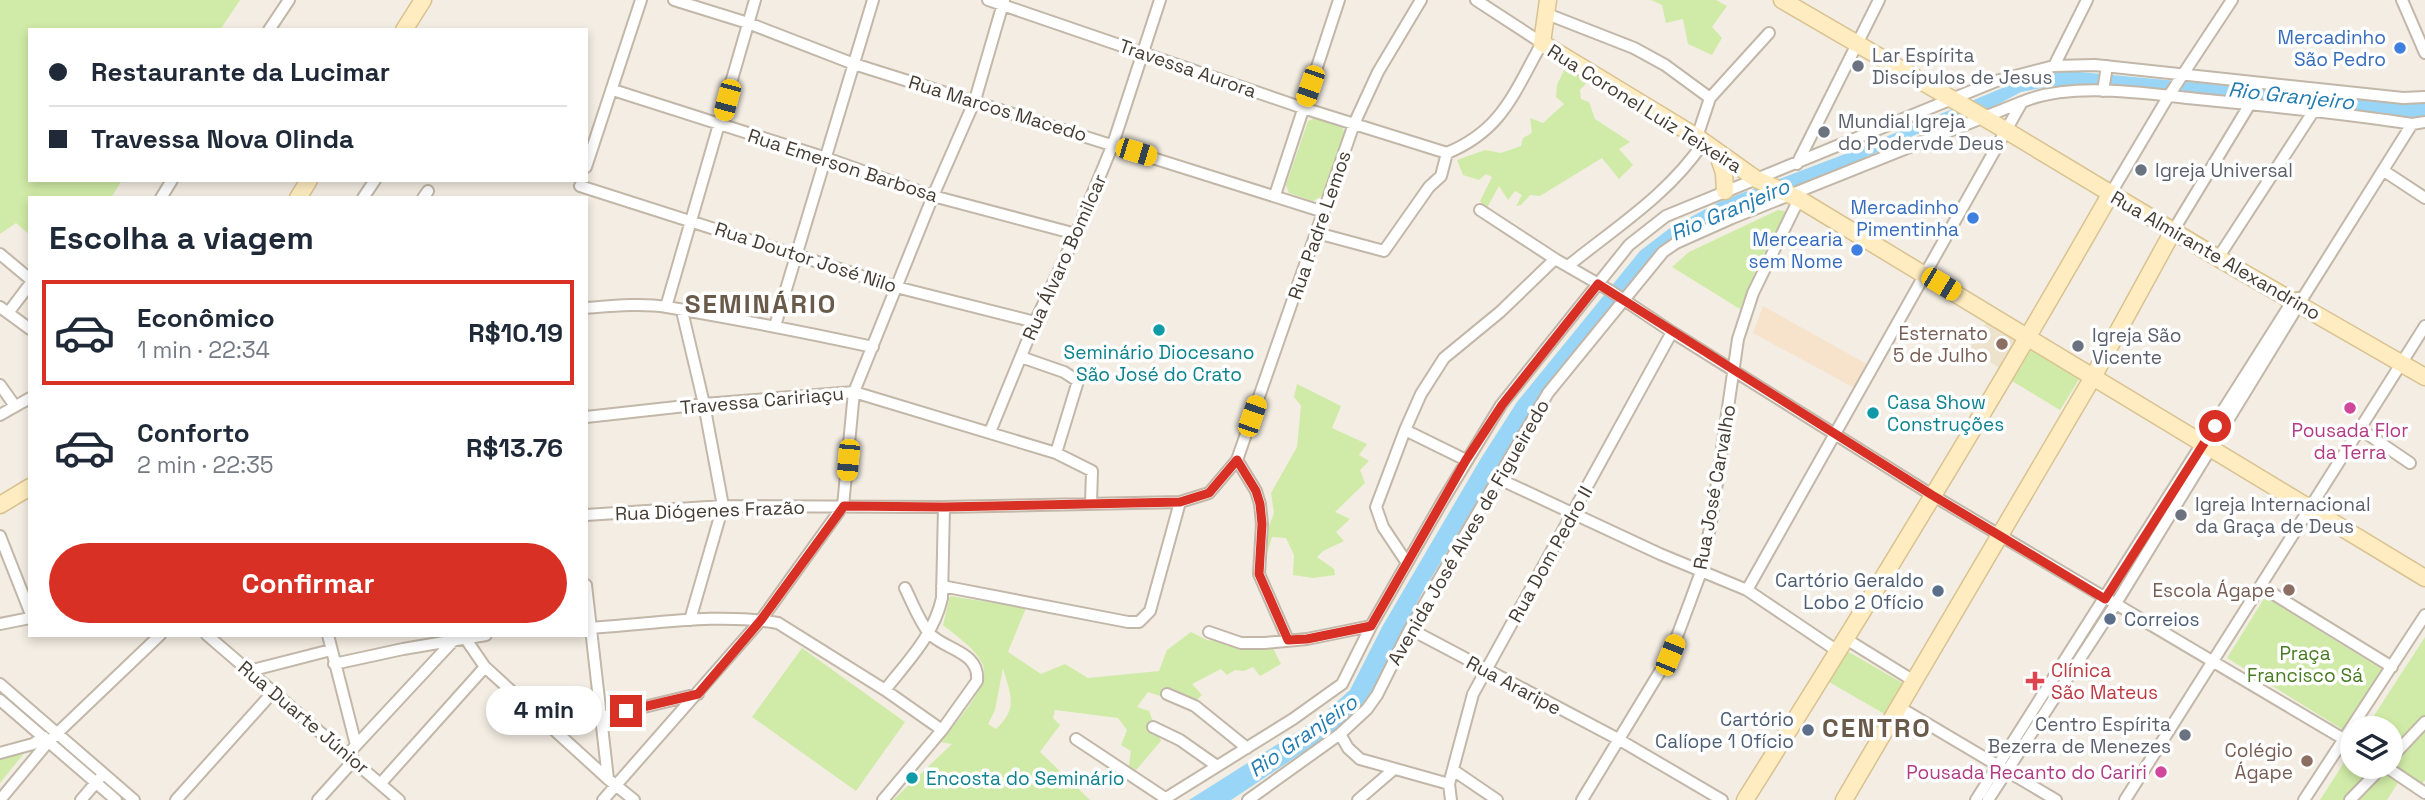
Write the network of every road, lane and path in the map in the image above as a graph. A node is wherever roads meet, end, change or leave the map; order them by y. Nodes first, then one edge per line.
1 (289, 0) edge
2 (423, 0) edge
3 (641, 0) edge
4 (674, 0) edge
5 (755, 0) edge
6 (873, 0) edge
7 (988, 0) edge
8 (1160, 0) edge
9 (1339, 0) edge
10 (1421, 0) edge
11 (1476, 0) edge
12 (1782, 0) edge
13 (1879, 0) edge
14 (2087, 0) edge
15 (2232, 0) edge
16 (2402, 0) edge
17 (1003, 3) edge
18 (1548, 7) edge
19 (748, 23) junction
20 (270, 28) edge
21 (405, 28) edge
22 (1769, 33) dead end
23 (1542, 43) junction
24 (1857, 44) junction
25 (1142, 51) junction
26 (2425, 53) edge
27 (854, 64) junction
28 (2054, 66) junction
29 (2107, 69) junction
30 (2182, 76) junction
31 (613, 90) junction
32 (2104, 90) junction
33 (2169, 95) junction
34 (2425, 97) edge
35 (1710, 98) junction
36 (975, 100) junction
37 (1953, 101) junction
38 (2022, 102) junction
39 (2250, 104) junction
40 (1303, 108) junction
41 (2313, 111) junction
42 (1981, 117) junction
43 (2425, 122) edge
44 (1354, 124) junction
45 (2412, 124) junction
46 (720, 125) junction
47 (2007, 131) junction
48 (1700, 140) junction
49 (1113, 144) junction
50 (1717, 152) junction
51 (1447, 153) junction
52 (826, 158) junction
53 (588, 161) edge
54 (1797, 164) junction
55 (2384, 171) junction
56 (1756, 179) junction
57 (579, 188) edge
58 (1725, 191) junction
59 (2111, 193) junction
60 (1275, 195) junction
61 (933, 196) junction
62 (1795, 197) junction
63 (2425, 198) edge
64 (1480, 210) dead end
65 (1324, 212) junction
66 (691, 220) junction
67 (2173, 231) junction
68 (1317, 233) junction
69 (1076, 234) junction
70 (0, 254) edge
71 (797, 255) junction
72 (2218, 258) junction
73 (1555, 260) junction
74 (1568, 266) junction
75 (1925, 275) junction
76 (28, 280) edge
77 (28, 284) edge
78 (1598, 284) junction
79 (897, 287) junction
80 (1625, 300) junction
81 (2299, 300) junction
82 (666, 307) junction
83 (588, 308) edge
84 (4, 310) edge
85 (682, 312) junction
86 (1035, 322) junction
87 (775, 326) junction
88 (2425, 327) edge
89 (28, 328) edge
90 (1672, 332) junction
91 (2029, 337) junction
92 (873, 347) junction
93 (1021, 357) junction
94 (2401, 363) junction
95 (1734, 370) junction
96 (2093, 377) junction
97 (2425, 377) edge
98 (0, 385) edge
99 (854, 392) junction
100 (28, 399) edge
101 (704, 404) junction
102 (15, 406) junction
103 (0, 415) edge
104 (588, 417) edge
105 (2360, 429) junction
106 (1405, 430) junction
107 (990, 432) junction
108 (1835, 433) junction
109 (2207, 446) junction
110 (1056, 453) junction
111 (1237, 460) junction
112 (1466, 460) junction
113 (2410, 463) dead end
114 (1497, 478) junction
115 (28, 488) edge
116 (1932, 495) junction
117 (1180, 502) junction
118 (1091, 503) junction
119 (0, 505) edge
120 (723, 506) junction
121 (844, 506) junction
122 (944, 507) junction
123 (2309, 508) junction
124 (1573, 515) junction
125 (588, 516) edge
126 (2000, 535) junction
127 (0, 537) edge
128 (1407, 564) junction
129 (1702, 569) junction
130 (2425, 578) edge
131 (943, 586) junction
132 (2262, 587) junction
133 (905, 588) dead end
134 (1747, 590) junction
135 (2110, 602) junction
136 (28, 607) edge
137 (2425, 615) edge
138 (28, 618) edge
139 (690, 620) junction
140 (761, 620) junction
141 (0, 624) edge
142 (1371, 626) junction
143 (589, 628) edge
144 (1410, 629) junction
145 (1209, 632) dead end
146 (929, 634) junction
147 (158, 637) edge
148 (210, 637) edge
149 (328, 637) edge
150 (401, 637) edge
151 (460, 638) edge
152 (1288, 640) junction
153 (1842, 646) junction
154 (403, 649) junction
155 (331, 650) junction
156 (2213, 660) junction
157 (334, 664) junction
158 (485, 667) junction
159 (2392, 667) junction
160 (1485, 670) junction
161 (249, 671) junction
162 (1914, 681) junction
163 (0, 684) edge
164 (885, 690) junction
165 (273, 692) junction
166 (698, 694) junction
167 (1167, 694) dead end
168 (0, 700) edge
169 (1899, 707) junction
170 (2363, 716) edge
171 (602, 717) junction
172 (2425, 722) edge
173 (547, 724) junction
174 (1153, 727) dead end
175 (942, 730) junction
176 (1340, 734) junction
177 (2340, 736) edge
178 (50, 737) junction
179 (1076, 739) dead end
180 (1618, 739) junction
181 (356, 745) junction
182 (2403, 745) edge
183 (1247, 748) junction
184 (2340, 752) edge
185 (0, 753) edge
186 (350, 757) junction
187 (1217, 766) junction
188 (2002, 768) junction
189 (1393, 770) junction
190 (1453, 771) junction
191 (100, 778) junction
192 (2371, 779) edge
193 (2403, 779) edge
194 (612, 782) junction
195 (381, 783) junction
196 (1449, 784) junction
197 (2421, 791) edge
198 (1164, 799) edge
199 (1251, 799) edge
200 (0, 800) edge
201 (81, 800) edge
202 (116, 800) edge
203 (134, 800) edge
204 (176, 800) edge
205 (318, 800) edge
206 (399, 800) edge
207 (603, 800) edge
208 (634, 800) edge
209 (883, 800) edge
210 (1358, 800) edge
211 (1451, 800) edge
212 (1497, 800) edge
213 (1581, 800) edge
214 (1722, 800) edge
215 (1745, 800) edge
216 (1844, 800) edge
217 (1976, 800) edge
218 (1987, 800) edge
219 (2056, 800) edge
220 (2125, 800) edge
221 (2304, 800) edge
222 (2350, 800) edge

1 - 20 street
2 - 21 main road
3 - 31 street
4 - 19 street, Rua Marcos Macedo
5 - 19 street
6 - 27 street
7 - 17 street, Travessa Aurora
8 - 25 street, Rua Álvaro Bomilcar
9 - 40 street
10 - 44 street, Rua Padre Lemos
11 - 23 street, Rua Coronel Luiz Teixeira
12 - 24 main road, Rua Almirante Alexandrino
13 - 24 street
14 - 28 street
15 - 30 street
16 - 26 street
17 - 25 street, Travessa Aurora
17 - 36 street
18 - 23 main road
18 - 35 street
19 - 27 street, Rua Marcos Macedo
19 - 46 street
22 - 35 street
23 - 48 main road, Rua Coronel Luiz Teixeira
23 - 51 street
24 - 37 main road, Rua Almirante Alexandrino
24 - 54 street
25 - 40 street, Travessa Aurora
25 - 49 street, Rua Álvaro Bomilcar
27 - 36 street, Rua Marcos Macedo
27 - 52 street
28 - 29 street, Avenida José Alves de Figueiredo
28 - 37 street, Avenida José Alves de Figueiredo
29 - 30 street, Avenida José Alves de Figueiredo
29 - 32 street
30 - 33 street
30 - 34 street, Avenida José Alves de Figueiredo
31 - 46 street, Rua Emerson Barbosa
31 - 53 street
32 - 33 street, Avenida José Alves de Figueiredo
32 - 38 street, Avenida José Alves de Figueiredo
33 - 39 street
33 - 59 street
35 - 48 street
36 - 49 street, Rua Marcos Macedo
36 - 61 street
37 - 42 main road, Rua Almirante Alexandrino
37 - 54 street, Avenida José Alves de Figueiredo
38 - 42 street, Avenida José Alves de Figueiredo
38 - 47 street
39 - 41 street
39 - 67 street
40 - 44 street, Travessa Aurora
40 - 60 street
41 - 45 street
41 - 72 street
42 - 47 main road, Rua Almirante Alexandrino
42 - 62 street, Avenida José Alves de Figueiredo
43 - 45 street
44 - 51 street, Travessa Aurora
44 - 65 street, Rua Padre Lemos
45 - 55 street
46 - 52 street, Rua Emerson Barbosa
46 - 66 street
47 - 59 main road, Rua Almirante Alexandrino
47 - 75 street
48 - 50 main road, Rua Coronel Luiz Teixeira
48 - 74 street
49 - 60 street, Rua Marcos Macedo
49 - 69 street, Rua Álvaro Bomilcar
50 - 56 main road, Rua Coronel Luiz Teixeira
50 - 58 main road
51 - 68 street
52 - 61 street, Rua Emerson Barbosa
52 - 71 street
54 - 56 street, Avenida José Alves de Figueiredo
55 - 63 street
55 - 81 street
56 - 58 street, Avenida José Alves de Figueiredo
56 - 62 main road, Rua Coronel Luiz Teixeira
57 - 66 street, Rua Doutor José Nilo
58 - 78 street, Avenida José Alves de Figueiredo
59 - 67 main road, Rua Almirante Alexandrino
59 - 91 main road
60 - 65 street, Rua Marcos Macedo
61 - 69 street, Rua Emerson Barbosa
61 - 79 street
62 - 75 main road, Rua Coronel Luiz Teixeira
62 - 80 street, Avenida José Alves de Figueiredo
62 - 95 street, Rua José Carvalho
64 - 73 street
65 - 68 street, Rua Padre Lemos
66 - 71 street, Rua Doutor José Nilo
66 - 82 street
67 - 72 main road, Rua Almirante Alexandrino
67 - 96 main road
68 - 111 street, Rua Padre Lemos
69 - 86 street, Rua Álvaro Bomilcar
70 - 76 street
71 - 79 street, Rua Doutor José Nilo
71 - 87 street
72 - 81 main road, Rua Almirante Alexandrino
73 - 74 street
73 - 106 street
74 - 78 street
75 - 91 main road, Rua Coronel Luiz Teixeira
75 - 108 street
77 - 84 street
78 - 80 street
78 - 112 street, Avenida José Alves de Figueiredo
79 - 86 street, Rua Doutor José Nilo
79 - 92 street
80 - 90 street
80 - 114 street, Avenida José Alves de Figueiredo
81 - 94 main road, Rua Almirante Alexandrino
81 - 109 street
82 - 83 street
82 - 85 street
84 - 89 street
85 - 87 street
85 - 101 street
86 - 93 street, Rua Álvaro Bomilcar
87 - 92 street
88 - 94 street
90 - 95 street
90 - 124 street, Rua Dom Pedro II
91 - 96 main road, Rua Coronel Luiz Teixeira
91 - 116 main road
92 - 99 street
93 - 107 street, Rua Álvaro Bomilcar
93 - 110 street
94 - 97 main road, Rua Almirante Alexandrino
94 - 105 street
95 - 108 street
95 - 129 street, Rua José Carvalho
96 - 109 main road, Rua Coronel Luiz Teixeira
96 - 126 main road
98 - 102 street
99 - 101 street, Travessa Caririaçu
99 - 107 street, Travessa Caririaçu
99 - 121 street
100 - 102 street
101 - 104 street, Travessa Caririaçu
101 - 120 street
102 - 103 street
105 - 113 street
105 - 123 street
106 - 112 street
106 - 128 street
107 - 110 street, Travessa Caririaçu
108 - 116 street
108 - 134 street
109 - 123 main road, Rua Coronel Luiz Teixeira
109 - 135 street
110 - 118 street, Travessa Caririaçu
111 - 117 street, Rua Diógenes Frazão
111 - 152 street
112 - 128 street, Avenida José Alves de Figueiredo
114 - 124 street
114 - 144 street, Avenida José Alves de Figueiredo
115 - 119 main road
116 - 126 street
116 - 153 main road
117 - 118 street, Rua Diógenes Frazão
117 - 131 street
118 - 122 street, Rua Diógenes Frazão
120 - 121 street, Rua Diógenes Frazão
120 - 125 street, Rua Diógenes Frazão
120 - 139 street
121 - 122 street, Rua Diógenes Frazão
121 - 140 street
122 - 131 street
123 - 130 main road, Rua Coronel Luiz Teixeira
123 - 132 street
124 - 129 street
124 - 160 street, Rua Dom Pedro II
126 - 135 street
126 - 162 main road
127 - 136 street
128 - 142 street, Avenida José Alves de Figueiredo
129 - 134 street
129 - 180 street, Rua José Carvalho
131 - 146 street
132 - 156 street
132 - 159 street
133 - 146 street
134 - 153 street
135 - 156 street
135 - 188 street
137 - 159 street
138 - 141 street
139 - 140 street
139 - 143 street
140 - 164 street
140 - 166 street
142 - 152 street
142 - 183 street, Avenida José Alves de Figueiredo
143 - 171 street
144 - 160 street, Rua Araripe
144 - 176 street, Avenida José Alves de Figueiredo
145 - 152 street
146 - 164 street
146 - 175 street
147 - 178 street
148 - 161 street, Rua Duarte Júnior
149 - 155 street
150 - 154 street
151 - 154 street
151 - 158 street
151 - 181 street
153 - 162 street
153 - 215 main road
154 - 157 street
155 - 157 street
155 - 161 street
156 - 177 street
156 - 220 street
157 - 181 street
158 - 173 street
158 - 195 street
159 - 170 street
160 - 180 street, Rua Araripe
160 - 190 street, Rua Dom Pedro II
161 - 165 street, Rua Duarte Júnior
162 - 169 main road
163 - 178 street
164 - 175 street
165 - 186 street, Rua Duarte Júnior
165 - 204 street
166 - 171 street
166 - 194 street
167 - 183 street
168 - 178 street
169 - 188 street
169 - 216 main road
171 - 173 street
171 - 194 street
172 - 182 street
173 - 194 street
174 - 187 street
175 - 209 street
176 - 189 street
176 - 199 street, Avenida José Alves de Figueiredo
178 - 185 street
178 - 191 street
178 - 200 street
179 - 198 street
180 - 213 street, Rua José Carvalho
180 - 214 street, Rua Araripe
181 - 186 street
183 - 187 street, Avenida José Alves de Figueiredo
184 - 221 street
186 - 195 street, Rua Duarte Júnior
186 - 205 street
187 - 198 street, Avenida José Alves de Figueiredo
188 - 217 street
188 - 218 street
188 - 219 street
189 - 196 street
189 - 210 street
190 - 196 street, Rua Dom Pedro II
190 - 212 street
191 - 201 street
191 - 202 street
191 - 203 street
192 - 222 street
193 - 197 street
194 - 207 street
194 - 208 street
195 - 206 street, Rua Duarte Júnior
196 - 211 street

